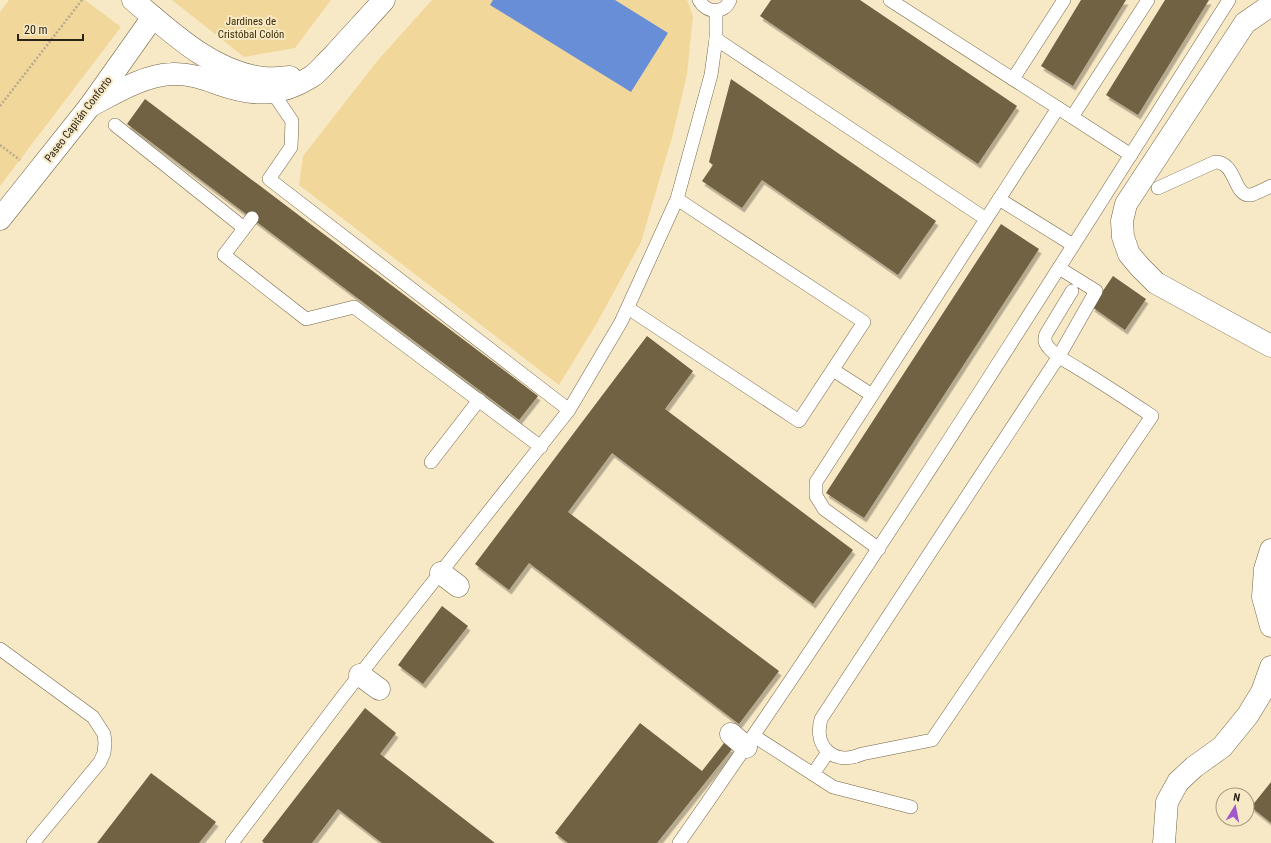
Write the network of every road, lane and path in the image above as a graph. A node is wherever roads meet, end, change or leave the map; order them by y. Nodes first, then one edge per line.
1 (82, 0) edge
2 (133, 0) edge
3 (384, 0) edge
4 (699, 0) edge
5 (730, 0) edge
6 (890, 0) edge
7 (1064, 0) edge
8 (1148, 0) edge
9 (1229, 0) edge
10 (1269, 10) edge
11 (716, 11) junction
12 (152, 17) junction
13 (716, 39) junction
14 (313, 76) junction
15 (1013, 79) junction
16 (273, 93) junction
17 (0, 106) edge
18 (90, 106) junction
19 (1058, 108) junction
20 (1072, 117) junction
21 (115, 125) dead end
22 (1131, 155) junction
23 (1271, 186) edge
24 (1158, 188) dead end
25 (677, 199) junction
26 (999, 199) junction
27 (0, 219) edge
28 (986, 220) junction
29 (1073, 245) junction
30 (1059, 268) junction
31 (1072, 290) dead end
32 (628, 308) junction
33 (1271, 346) edge
34 (1059, 356) junction
35 (832, 370) junction
36 (872, 395) junction
37 (479, 400) junction
38 (569, 410) junction
39 (541, 447) junction
40 (431, 462) dead end
41 (879, 549) junction
42 (1271, 550) edge
43 (441, 573) junction
44 (458, 586) dead end
45 (1271, 626) edge
46 (0, 649) edge
47 (1271, 667) edge
48 (360, 675) junction
49 (379, 689) dead end
50 (744, 739) junction
51 (828, 752) junction
52 (813, 774) junction
53 (911, 807) dead end
54 (235, 842) edge
55 (33, 843) edge
56 (679, 843) edge
57 (1164, 843) edge

1 - 17 path
2 - 12 street
3 - 14 street
4 - 11 lane
5 - 11 lane
6 - 15 lane
7 - 15 lane
8 - 20 lane
9 - 22 lane
10 - 33 street
11 - 13 lane
12 - 14 street
12 - 18 street, Paseo Capitán Conforto
13 - 25 lane
13 - 28 lane
14 - 16 street
15 - 19 lane
16 - 18 street
16 - 38 lane
18 - 27 street, Paseo Capitán Conforto
19 - 20 lane
19 - 26 lane
20 - 22 lane
21 - 37 lane
22 - 29 lane
23 - 24 lane
25 - 32 lane
25 - 35 lane
26 - 28 lane
26 - 29 lane
28 - 36 lane
29 - 30 lane
30 - 34 lane
30 - 41 lane
31 - 34 lane
32 - 35 lane
32 - 38 lane
34 - 51 lane
34 - 51 lane
35 - 36 lane
36 - 41 lane
37 - 39 lane
37 - 40 lane
38 - 39 lane
39 - 43 lane
41 - 50 lane
42 - 45 street
43 - 44 street
43 - 48 lane
46 - 55 lane
47 - 57 street
48 - 49 street
48 - 54 lane
50 - 52 lane
50 - 56 lane
51 - 52 lane
52 - 53 lane

